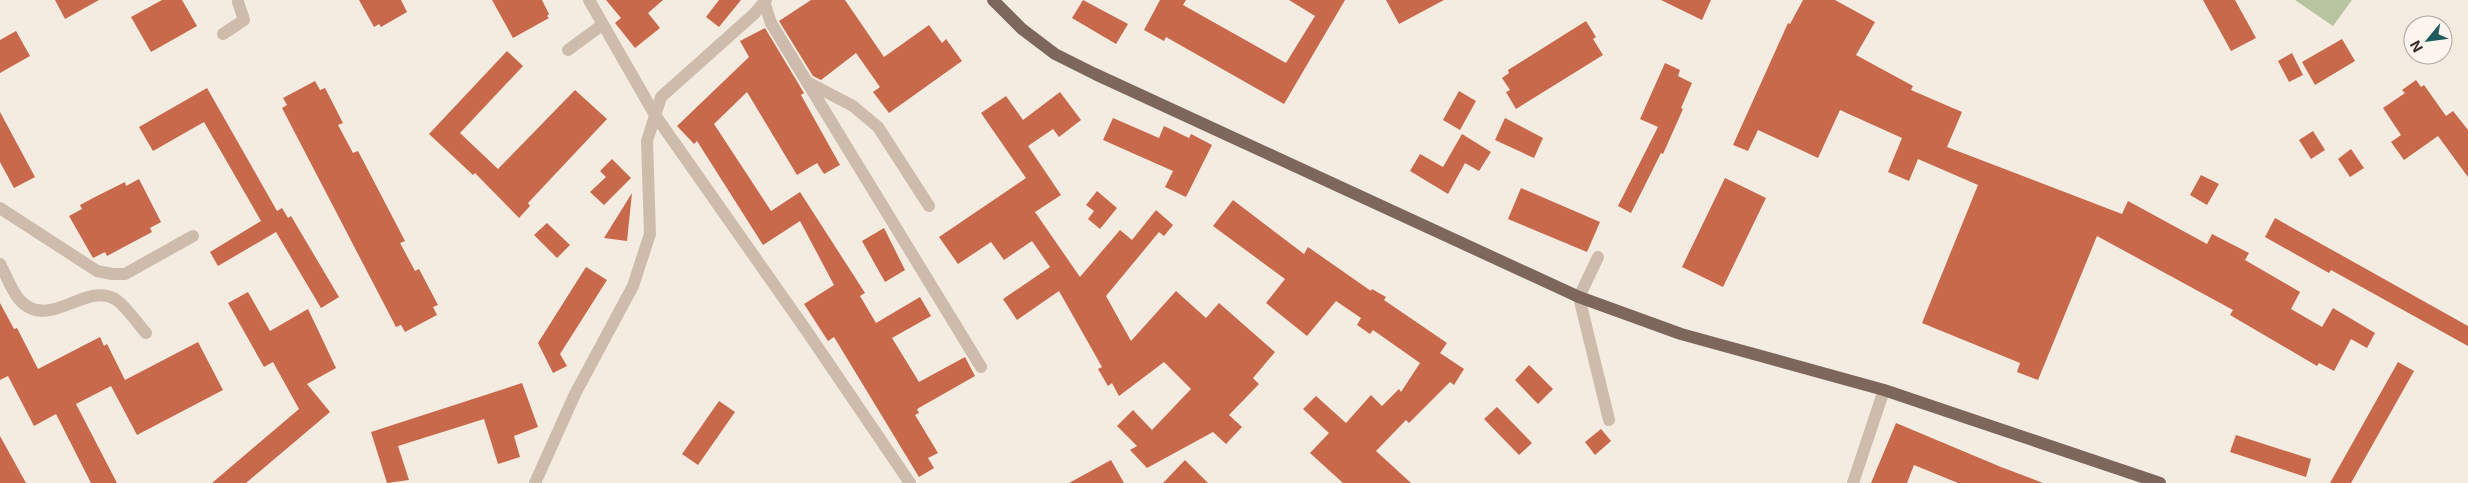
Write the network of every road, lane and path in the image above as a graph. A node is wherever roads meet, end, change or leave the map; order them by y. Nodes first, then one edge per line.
1 (588, 0) edge
2 (993, 0) edge
3 (239, 1) edge
4 (765, 1) edge
5 (602, 25) junction
6 (223, 34) dead end
7 (568, 50) dead end
8 (807, 82) junction
9 (655, 115) junction
10 (930, 206) dead end
11 (0, 208) edge
12 (192, 236) dead end
13 (1598, 257) dead end
14 (0, 264) edge
15 (1579, 297) junction
16 (146, 333) dead end
17 (981, 367) dead end
18 (1884, 390) junction
19 (1609, 420) dead end
20 (535, 483) edge
21 (910, 483) edge
22 (1853, 483) edge
23 (2160, 483) edge

1 - 5 street
2 - 15 main road
3 - 6 street
4 - 8 street
4 - 9 street
5 - 7 street
5 - 9 street
8 - 10 street
8 - 17 street
9 - 20 street
9 - 21 street
11 - 12 street
13 - 15 street
14 - 16 street
15 - 18 main road
15 - 19 street
18 - 22 street
18 - 23 main road

